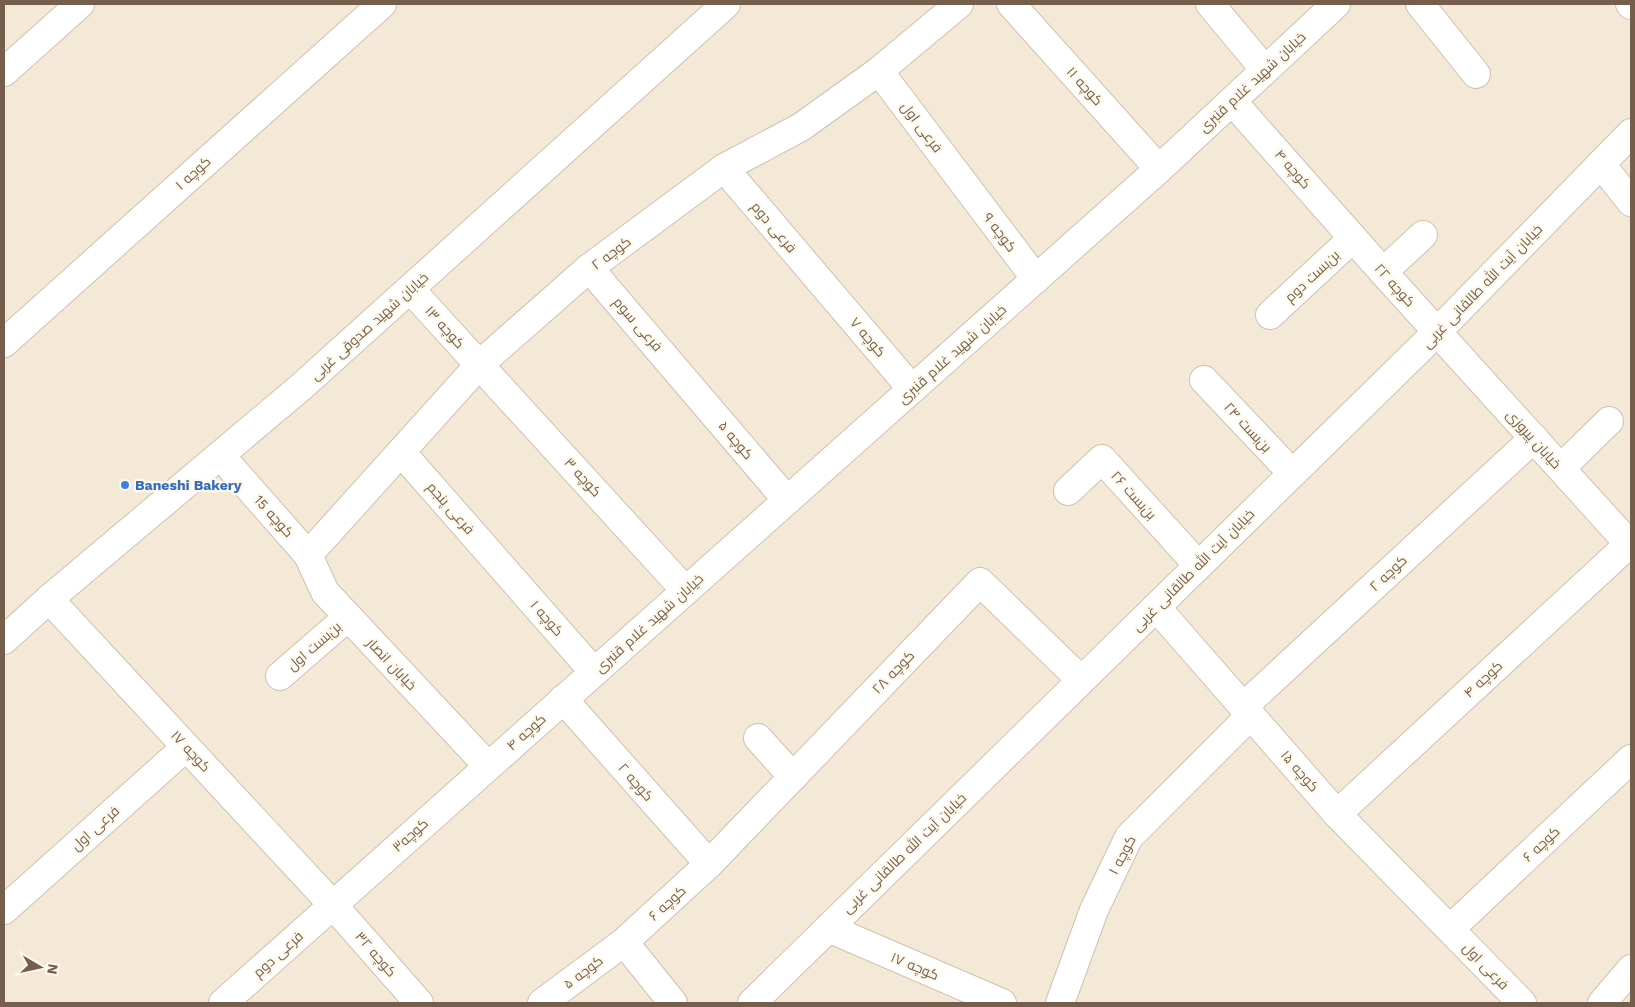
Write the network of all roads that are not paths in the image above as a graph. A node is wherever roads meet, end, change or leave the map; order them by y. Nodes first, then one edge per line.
1 (80, 4) edge
2 (382, 4) edge
3 (726, 4) edge
4 (958, 4) edge
5 (1011, 4) edge
6 (1210, 4) edge
7 (1336, 4) edge
8 (1420, 4) edge
9 (1265, 70) junction
10 (879, 71) junction
11 (4, 72) edge
12 (1476, 74) dead end
13 (1232, 101) junction
14 (1631, 133) edge
15 (1600, 164) junction
16 (724, 168) junction
17 (1160, 168) junction
18 (965, 184) joint
19 (1631, 202) edge
20 (1423, 235) dead end
21 (1353, 238) junction
22 (589, 268) junction
23 (1383, 272) junction
24 (1036, 279) junction
25 (824, 286) joint
26 (410, 289) junction
27 (1270, 314) dead end
28 (1437, 332) junction
29 (4, 343) edge
30 (480, 364) junction
31 (686, 380) joint
32 (1204, 380) dead end
33 (912, 389) junction
34 (1609, 421) dead end
35 (1534, 438) junction
36 (401, 452) junction
37 (220, 455) junction
38 (1561, 468) junction
39 (1292, 473) junction
40 (1068, 491) dead end
41 (787, 500) junction
42 (1630, 545) edge
43 (308, 555) junction
44 (501, 565) joint
45 (1198, 565) junction
46 (685, 590) junction
47 (49, 599) junction
48 (1156, 607) junction
49 (348, 616) junction
50 (4, 640) edge
51 (594, 672) junction
52 (280, 676) dead end
53 (1081, 680) junction
54 (563, 699) junction
55 (1247, 711) junction
56 (758, 738) dead end
57 (186, 747) junction
58 (1631, 759) edge
59 (488, 766) junction
60 (793, 777) junction
61 (1337, 814) junction
62 (709, 864) junction
63 (332, 904) junction
64 (4, 910) edge
65 (828, 928) junction
66 (1450, 930) junction
67 (624, 942) junction
68 (1631, 969) edge
69 (223, 1003) edge
70 (419, 1003) edge
71 (542, 1003) edge
72 (673, 1003) edge
73 (752, 1003) edge
74 (1002, 1003) edge
75 (1060, 1003) edge
76 (1522, 1003) edge
77 (1602, 1003) edge

1 - 11 street
2 - 29 street, کوچه ۱
3 - 26 street, خیابان شهید صدوقی غربی
4 - 10 street, کوچه ۲
5 - 17 street, کوچه ۱۱
6 - 9 street
7 - 9 street, خیابان شهید غلام قنبری
8 - 12 street
9 - 13 street, خیابان شهید غلام قنبری
10 - 16 street, کوچه ۲
10 - 18 street, فرعی اول
13 - 17 street, خیابان شهید غلام قنبری
13 - 21 street, کوچه ۴
14 - 15 street, خیابان آیت الله طالقانی غربی
15 - 19 street
15 - 28 street, خیابان آیت الله طالقانی غربی
16 - 22 street, کوچه ۲
16 - 25 street, فرعی دوم
17 - 24 street, خیابان شهید غلام قنبری
18 - 24 street, کوچه ۹
20 - 23 street
21 - 23 street, کوچه ۲۲
21 - 27 street, بن‌بست دوم
22 - 30 street, کوچه ۲
22 - 31 street, فرعی سوم
23 - 28 street, کوچه ۲۲
24 - 33 street, خیابان شهید غلام قنبری
25 - 33 street, کوچه ۷
26 - 30 street, کوچه ۱۳
26 - 37 street, خیابان شهید صدوقی غربی
28 - 35 street, خیابان پیروزی
28 - 39 street, خیابان آیت الله طالقانی غربی
30 - 36 street, کوچه ۲
30 - 46 street, کوچه ۳
31 - 41 street, کوچه ۵
32 - 39 street, بن‌بست ۲۴
33 - 41 street, خیابان شهید غلام قنبری
34 - 38 street
35 - 38 street, خیابان پیروزی
35 - 55 street, کوچه ۲
36 - 43 street, کوچه ۲
36 - 44 street, فرعی پنجم
37 - 43 street, کوچه 15
37 - 47 street, خیابان شهید صدوقی غربی
38 - 42 street, خیابان پیروزی
39 - 45 street, خیابان آیت الله طالقانی غربی
40 - 45 street, بن‌بست ۲۶
41 - 46 street, خیابان شهید غلام قنبری
42 - 61 street, کوچه ۴
43 - 49 street, خیابان انصار
44 - 51 street, کوچه ۱
45 - 48 street, خیابان آیت الله طالقانی غربی
46 - 51 street, خیابان شهید غلام قنبری
47 - 50 street, خیابان شهید صدوقی غربی
47 - 57 street, کوچه ۱۷
48 - 53 street, خیابان آیت الله طالقانی غربی
48 - 55 street, کوچه ۱۵
49 - 52 street, بن‌بست اول
49 - 59 street, خیابان انصار
51 - 54 street, خیابان شهید غلام قنبری
53 - 60 street, کوچه ۲۸
53 - 65 street, خیابان آیت الله طالقانی غربی
54 - 59 street, کوچه ۴
54 - 62 street, کوچه ۲
55 - 61 street, کوچه ۱۵
55 - 75 street, کوچه ۱
56 - 60 street
57 - 63 street, کوچه ۱۷
57 - 64 street, فرعی اول
58 - 66 street, کوچه ۶
59 - 63 street, کوچه۳
60 - 62 street, کوچه ۲۸
61 - 66 street, کوچه ۱۵
62 - 67 street, کوچه ۶
63 - 69 street, فرعی دوم
63 - 70 street, کوچه ۳۲
65 - 73 street, خیابان آیت الله طالقانی غربی
65 - 74 street, کوچه ۱۷
66 - 76 street, فرعی اول
67 - 71 street, کوچه ۵
67 - 72 street
68 - 77 street

